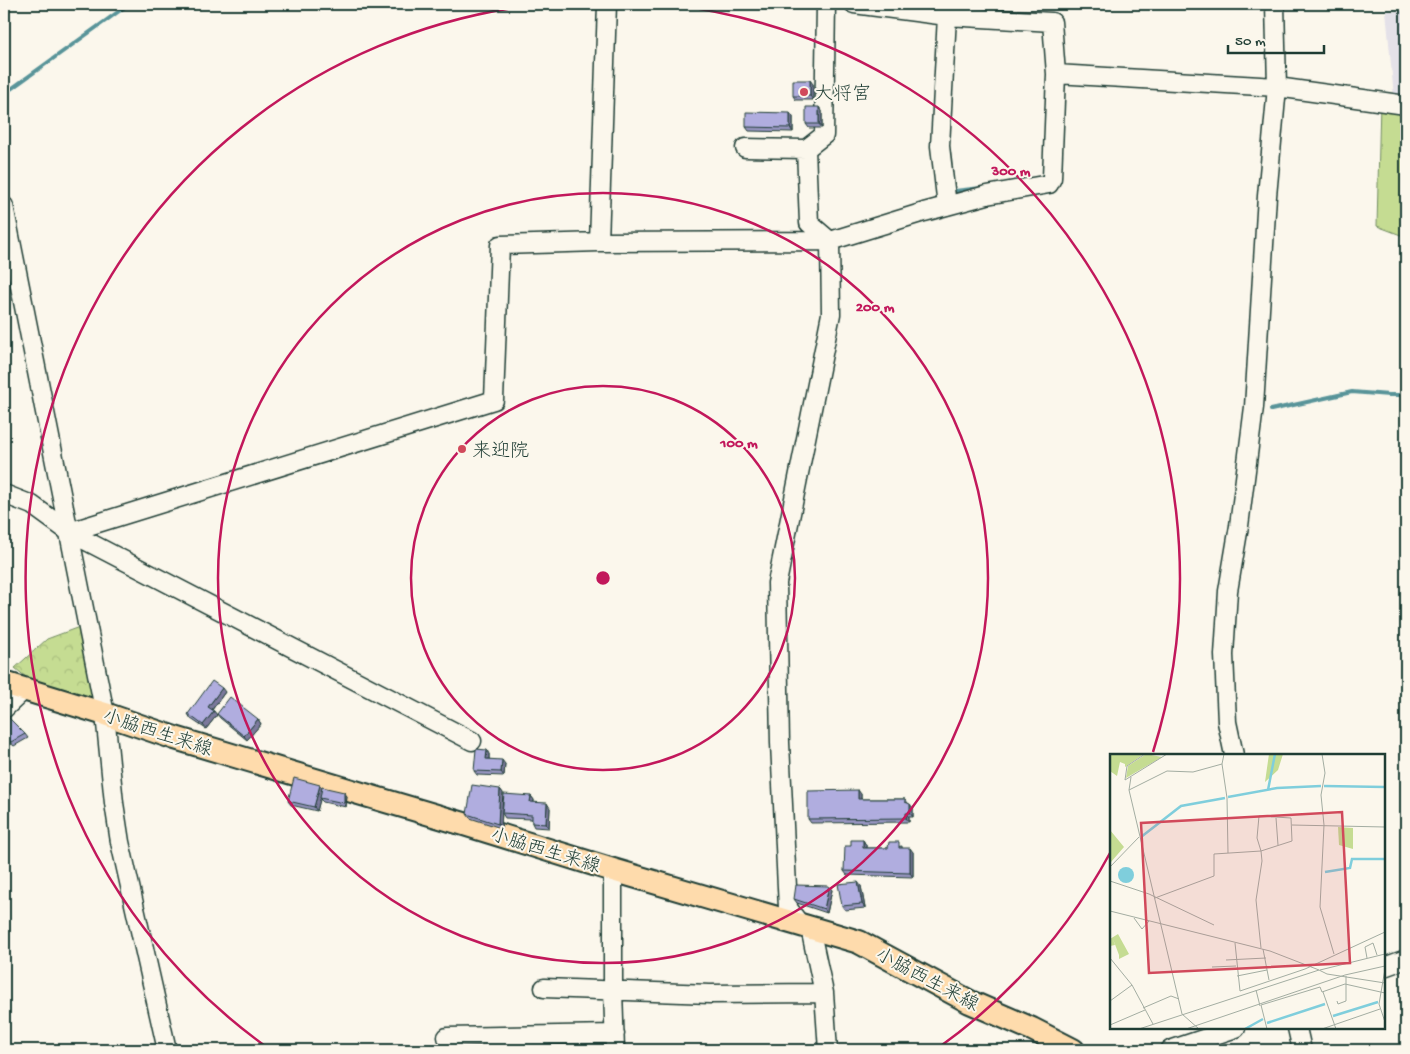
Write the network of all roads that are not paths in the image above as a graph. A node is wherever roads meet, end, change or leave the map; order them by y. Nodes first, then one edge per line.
1 (607, 4) edge
2 (826, 4) edge
3 (854, 4) edge
4 (1275, 4) edge
5 (947, 16) junction
6 (1056, 74) junction
7 (1277, 87) junction
8 (1406, 105) edge
9 (746, 148) dead end
10 (806, 150) junction
11 (4, 206) edge
12 (948, 206) junction
13 (830, 241) junction
14 (599, 242) junction
15 (4, 494) edge
16 (69, 532) junction
17 (14, 686) edge
18 (4, 708) edge
19 (105, 714) junction
20 (472, 741) dead end
21 (1234, 754) edge
22 (614, 870) junction
23 (804, 926) junction
24 (1406, 959) edge
25 (1385, 967) edge
26 (544, 988) dead end
27 (613, 990) junction
28 (824, 993) junction
29 (1233, 1029) edge
30 (1297, 1029) edge
31 (447, 1037) dead end
32 (615, 1042) edge
33 (167, 1050) edge
34 (828, 1050) edge
35 (1073, 1050) edge
36 (1170, 1050) edge
37 (1302, 1050) edge

1 - 14 street
2 - 10 street
3 - 5 street
4 - 7 street
5 - 6 street
5 - 12 street
6 - 7 street
6 - 12 street
7 - 8 street
7 - 21 street
9 - 10 street
10 - 13 street
11 - 16 street
12 - 13 street
13 - 14 street
13 - 23 street
14 - 16 street
15 - 16 street
16 - 19 street
16 - 20 street
17 - 18 street
17 - 19 main road, 小脇西生来線
19 - 22 main road, 小脇西生来線
19 - 33 street
22 - 23 main road, 小脇西生来線
22 - 27 street
23 - 28 street
23 - 35 main road, 小脇西生来線
24 - 25 street
26 - 27 street
27 - 28 street
27 - 32 street
28 - 34 street
29 - 36 street
30 - 37 street
31 - 32 street

